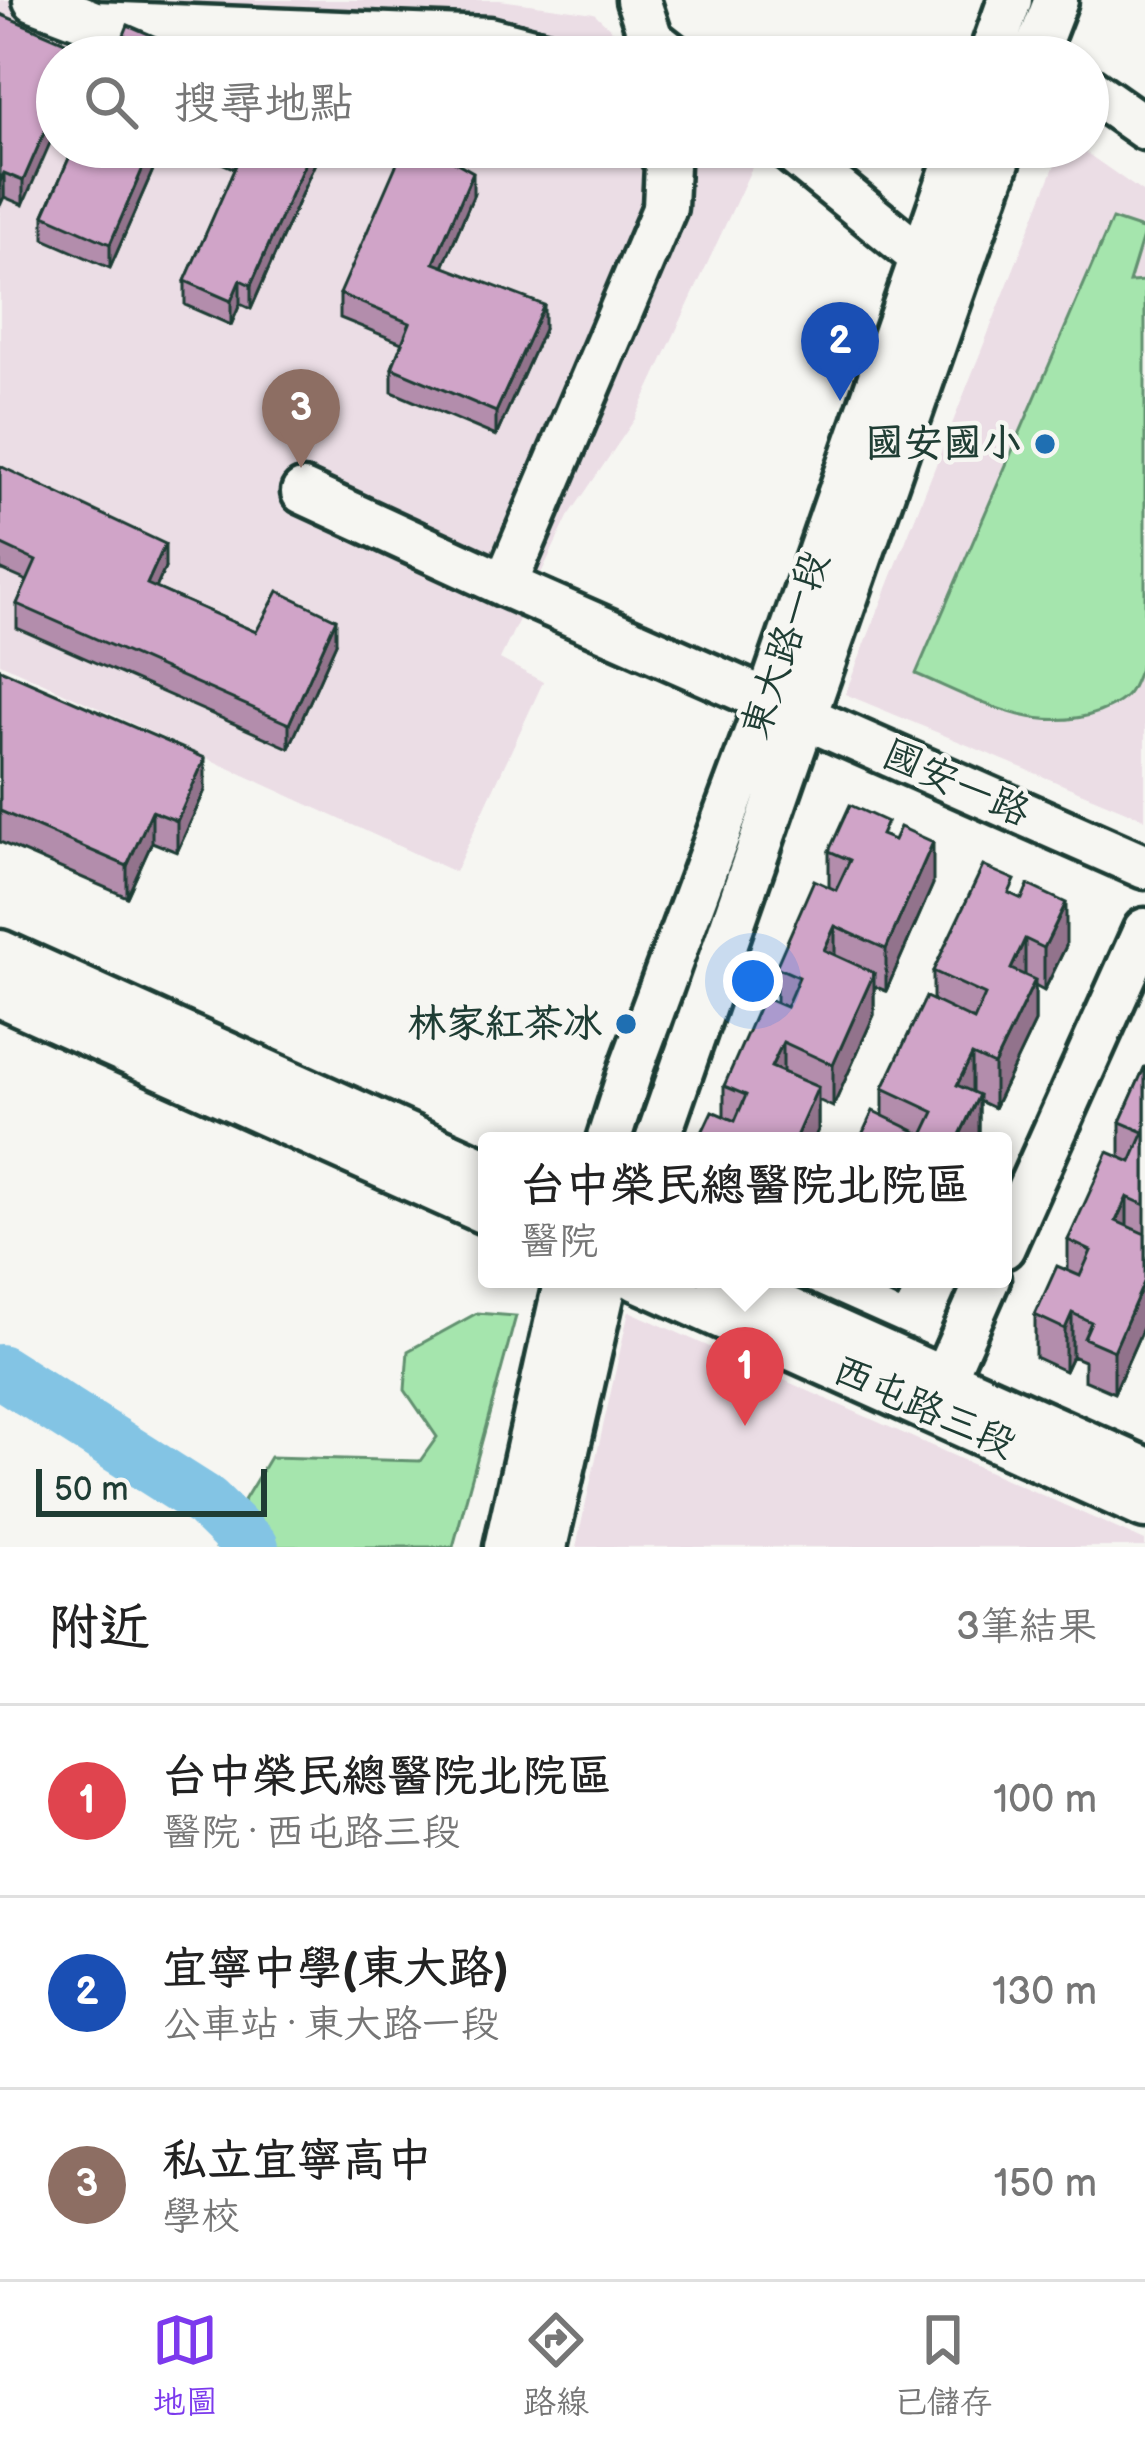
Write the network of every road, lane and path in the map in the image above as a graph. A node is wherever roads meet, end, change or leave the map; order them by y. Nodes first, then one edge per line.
1 (35, 0) edge
2 (638, 0) edge
3 (1010, 0) edge
4 (1056, 0) edge
5 (415, 36) edge
6 (650, 36) edge
7 (1011, 36) edge
8 (1026, 36) edge
9 (1109, 103) edge
10 (1145, 128) edge
11 (667, 168) edge
12 (812, 168) edge
13 (953, 168) edge
14 (995, 168) edge
15 (922, 259) junction
16 (303, 492) dead end
17 (505, 585) junction
18 (785, 709) junction
19 (1145, 867) edge
20 (1145, 930) edge
21 (0, 952) edge
22 (0, 995) edge
23 (611, 1132) edge
24 (660, 1132) edge
25 (478, 1167) edge
26 (478, 1209) edge
27 (1012, 1227) edge
28 (564, 1288) edge
29 (604, 1288) edge
30 (657, 1288) edge
31 (740, 1288) edge
32 (984, 1288) edge
33 (944, 1379) junction
34 (1145, 1469) edge
35 (1145, 1507) edge
36 (506, 1547) edge
37 (545, 1547) edge

1 - 5 street
2 - 6 street
3 - 7 street
4 - 8 street
9 - 10 street
11 - 17 street
12 - 15 street
13 - 15 street, 東大路一段
14 - 18 street, 東大路一段
15 - 18 street, 東大路一段
16 - 17 street, 國安一路
17 - 18 street, 國安一路
18 - 19 street, 國安一路
18 - 23 street, 東大路一段
18 - 24 street, 東大路一段
20 - 27 street
21 - 25 street
22 - 26 street
28 - 36 street
29 - 37 street
30 - 35 street, 西屯路三段
31 - 33 street, 西屯路三段
32 - 33 street
33 - 34 street, 西屯路三段

